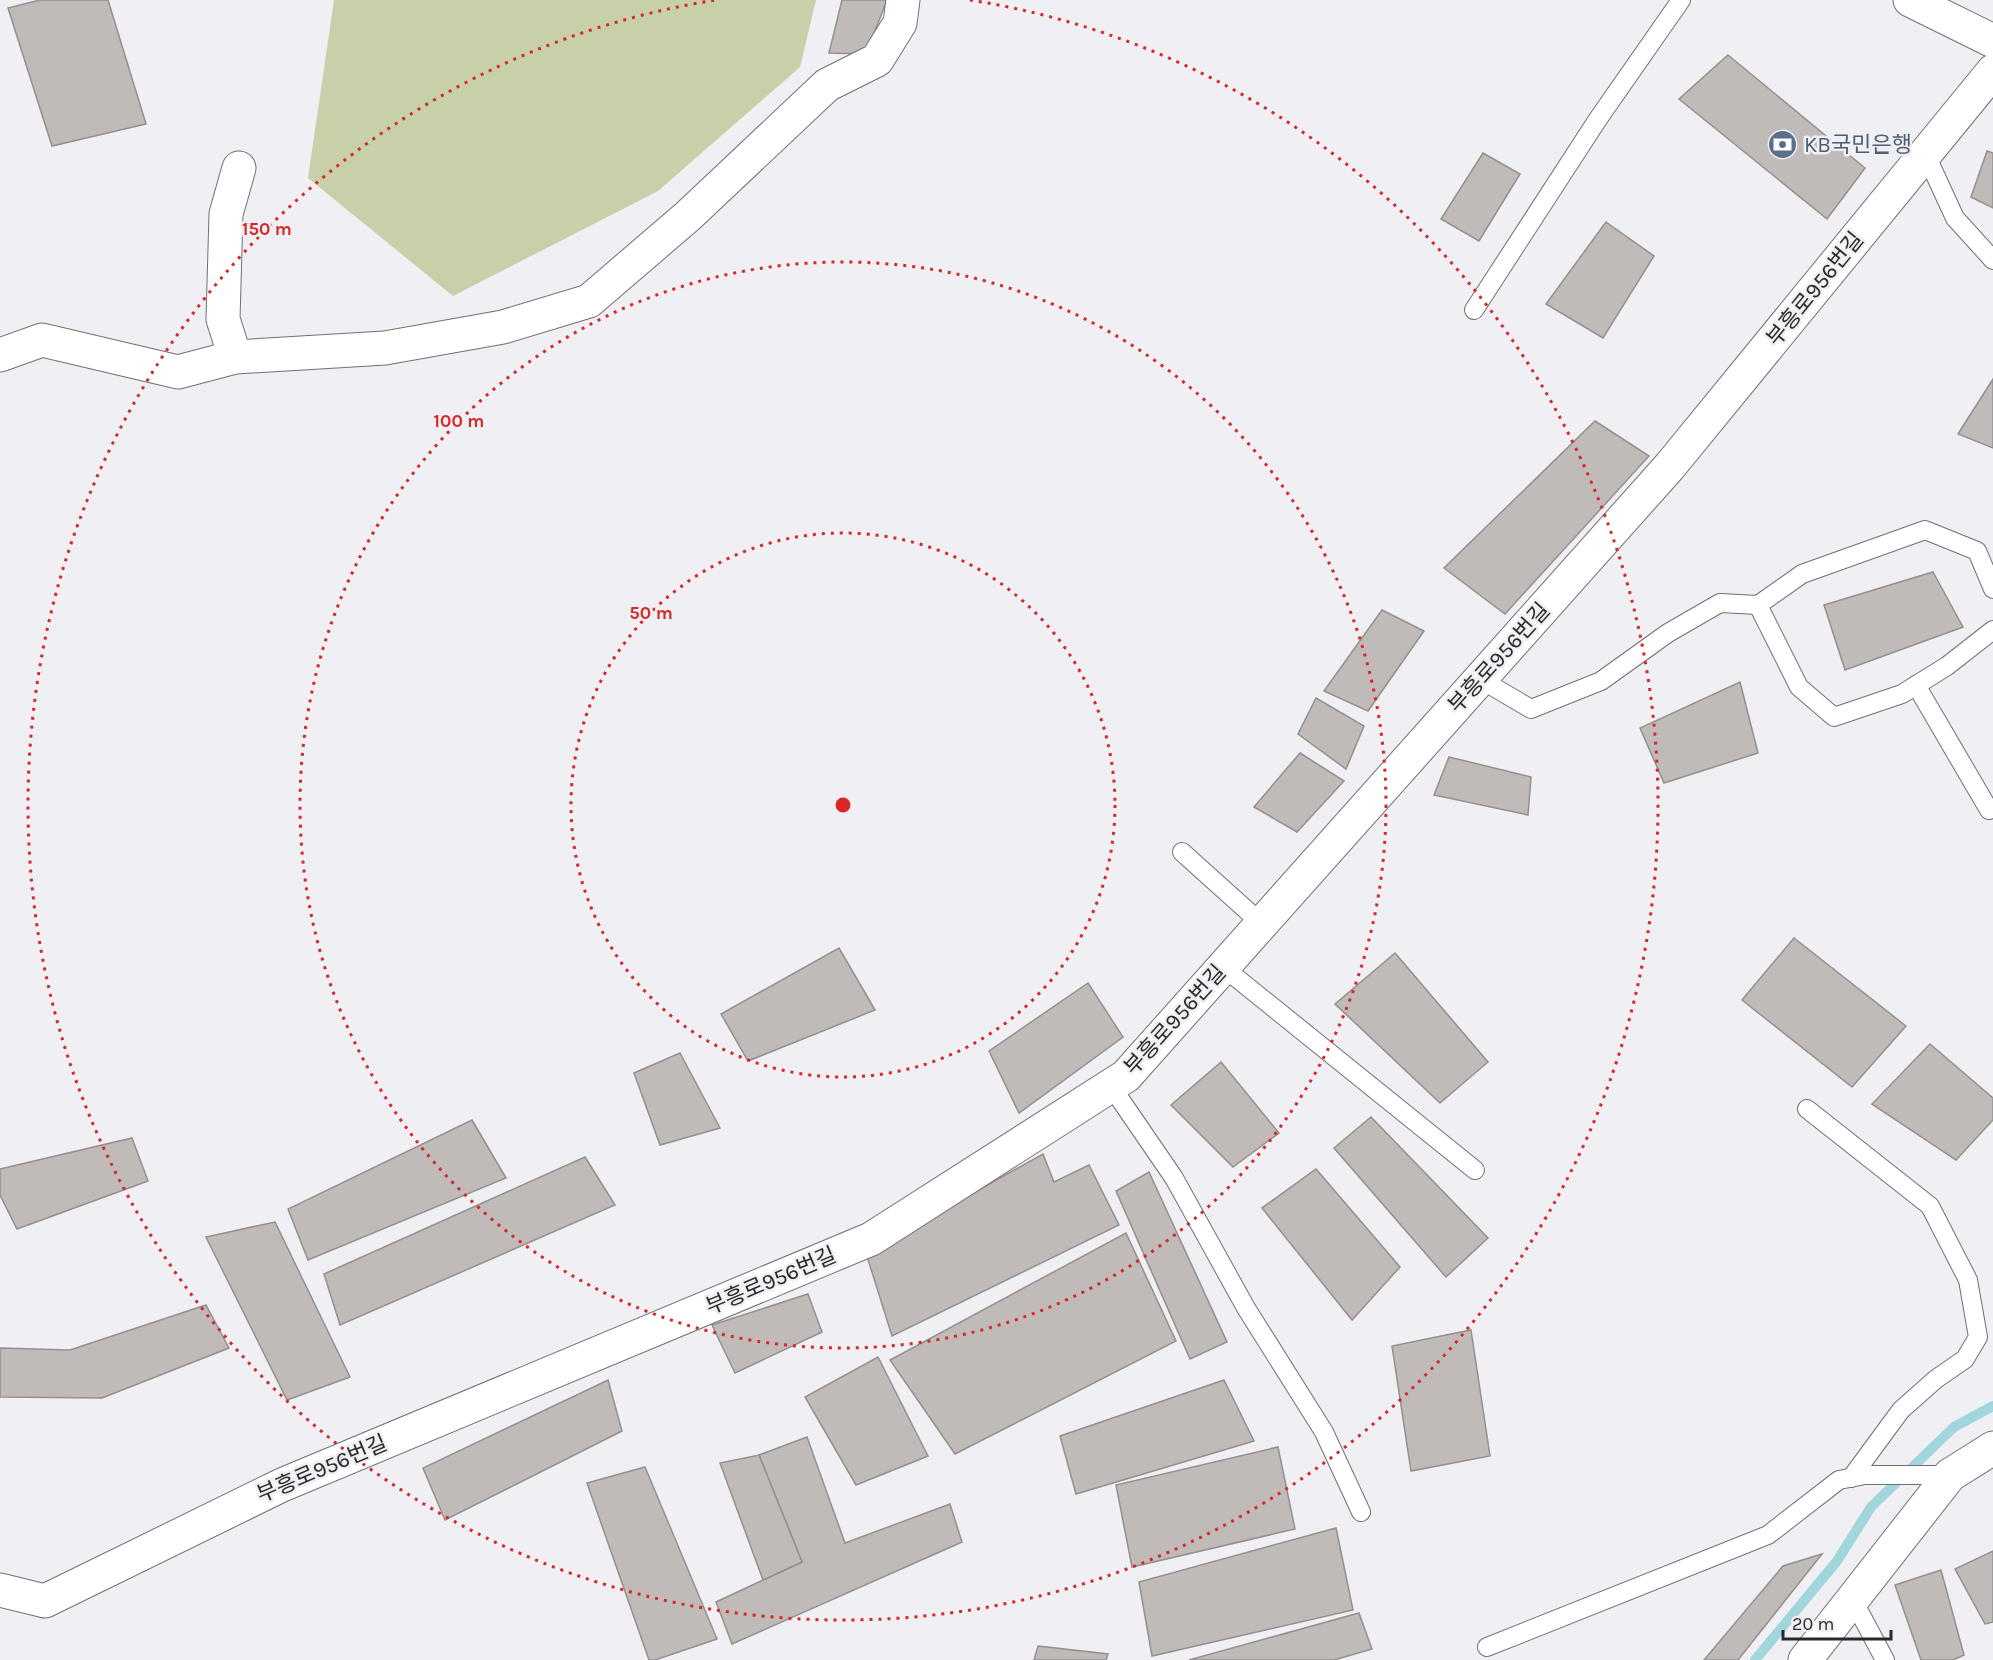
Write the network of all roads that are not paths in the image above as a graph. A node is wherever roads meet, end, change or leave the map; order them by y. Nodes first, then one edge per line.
1 (1681, 0) edge
2 (1910, 0) edge
3 (901, 11) edge
4 (1993, 41) edge
5 (1993, 71) edge
6 (1926, 155) junction
7 (239, 168) dead end
8 (1993, 260) edge
9 (1474, 310) dead end
10 (0, 354) edge
11 (236, 357) junction
12 (1985, 548) edge
13 (1993, 590) edge
14 (1758, 605) junction
15 (1993, 630) edge
16 (1480, 679) junction
17 (1916, 685) junction
18 (1989, 810) dead end
19 (1182, 852) dead end
20 (1262, 924) junction
21 (1223, 967) junction
22 (1111, 1086) junction
23 (1807, 1109) dead end
24 (1475, 1170) dead end
25 (1993, 1448) edge
26 (1950, 1475) junction
27 (1858, 1477) junction
28 (1361, 1512) dead end
29 (0, 1590) edge
30 (1853, 1599) junction
31 (1487, 1647) dead end
32 (1805, 1660) edge
33 (1885, 1660) edge

1 - 9 lane
2 - 4 street
3 - 11 street
5 - 6 street, 부흥로956번길
6 - 8 lane
6 - 16 street, 부흥로956번길
7 - 11 street
10 - 11 street
12 - 13 lane
12 - 14 lane
14 - 16 lane
14 - 17 lane
15 - 17 lane
16 - 20 street, 부흥로956번길
17 - 18 lane
19 - 20 lane
20 - 21 street, 부흥로956번길
21 - 22 street, 부흥로956번길
21 - 24 lane
22 - 28 lane
22 - 29 street, 부흥로956번길
23 - 27 lane
25 - 26 street
26 - 27 lane
26 - 30 street
27 - 31 lane
30 - 32 street
30 - 33 lane

